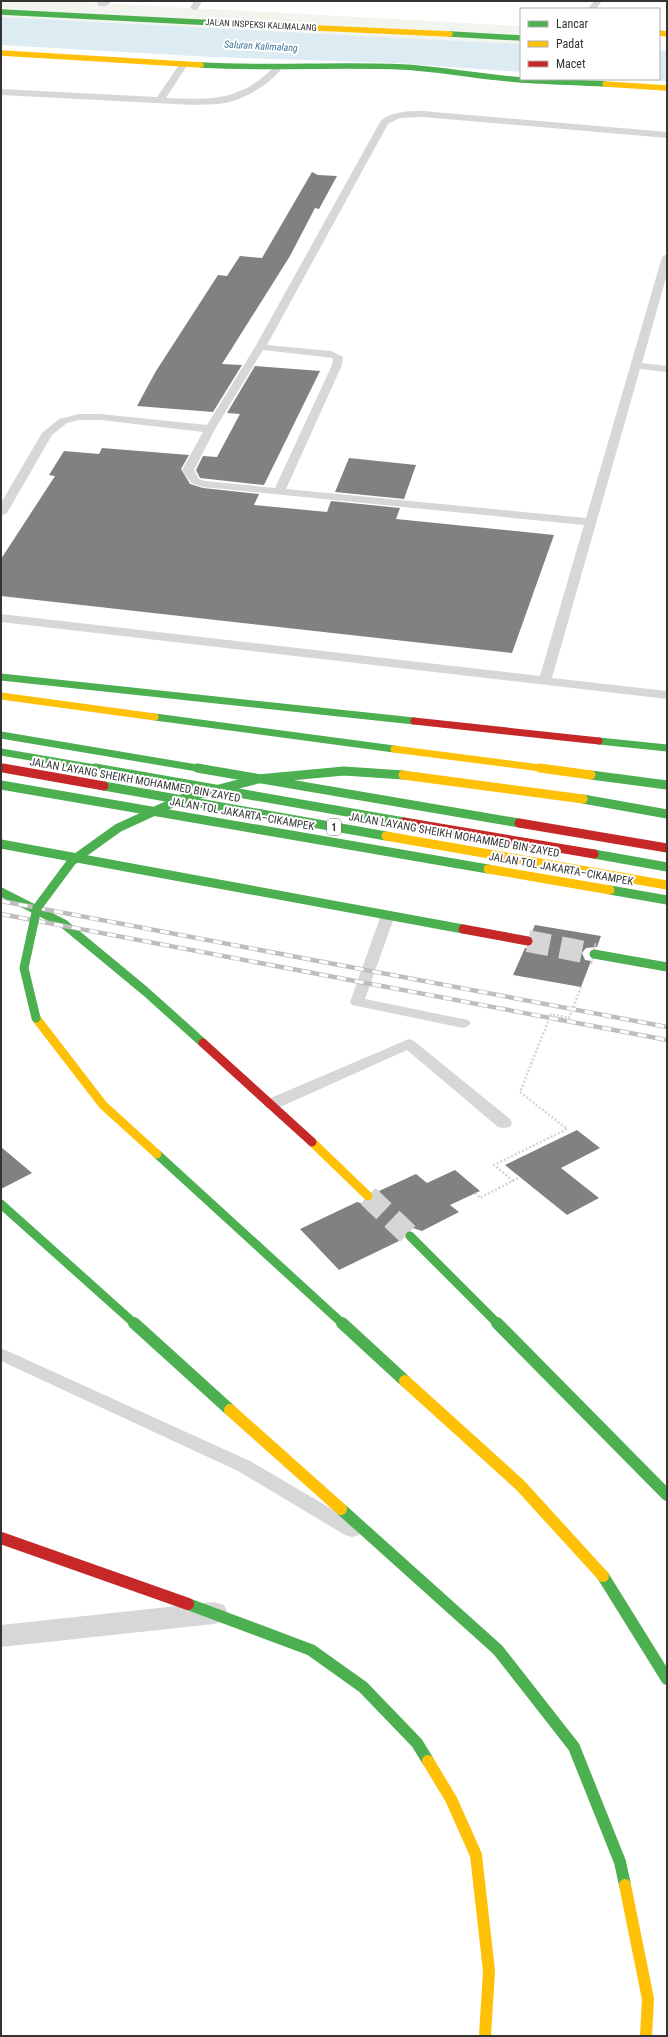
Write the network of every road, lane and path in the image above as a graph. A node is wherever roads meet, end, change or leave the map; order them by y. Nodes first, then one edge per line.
1 (1, 12) edge
2 (520, 38) edge
3 (1, 53) edge
4 (184, 64) junction
5 (277, 69) junction
6 (328, 76) dead end
7 (512, 79) junction
8 (520, 79) edge
9 (529, 80) edge
10 (448, 81) dead end
11 (667, 88) edge
12 (1, 92) edge
13 (160, 100) junction
14 (667, 135) edge
15 (667, 257) edge
16 (260, 347) junction
17 (636, 366) junction
18 (667, 369) edge
19 (210, 429) junction
20 (280, 490) junction
21 (1, 513) edge
22 (589, 522) junction
23 (1, 618) edge
24 (1, 677) edge
25 (544, 680) junction
26 (667, 695) edge
27 (1, 696) edge
28 (1, 735) edge
29 (667, 748) edge
30 (1, 752) edge
31 (1, 768) edge
32 (1, 785) edge
33 (667, 785) edge
34 (667, 814) edge
35 (1, 844) edge
36 (667, 848) edge
37 (667, 867) edge
38 (667, 885) edge
39 (1, 892) edge
40 (667, 900) edge
41 (388, 915) junction
42 (528, 942) tunnel mouth
43 (594, 954) tunnel mouth
44 (667, 967) edge
45 (581, 987) dead end
46 (463, 1023) dead end
47 (272, 1104) junction
48 (504, 1123) dead end
49 (520, 1177) dead end
50 (513, 1181) junction
51 (475, 1193) dead end
52 (368, 1196) tunnel mouth
53 (1, 1204) edge
54 (410, 1236) tunnel mouth
55 (1, 1354) edge
56 (667, 1495) edge
57 (1, 1538) edge
58 (392, 1555) junction
59 (214, 1613) junction
60 (1, 1636) edge
61 (667, 1679) edge
62 (485, 2036) edge
63 (646, 2036) edge

1 - 2 main road, JALAN INSPEKSI KALIMALANG
3 - 4 main road
4 - 5 main road
4 - 13 lane
5 - 6 main road
5 - 7 main road
5 - 13 lane
7 - 8 main road
7 - 10 main road
9 - 11 main road
12 - 13 lane
14 - 16 lane
15 - 17 lane
16 - 19 lane
16 - 20 lane
17 - 18 lane
17 - 22 lane
19 - 20 lane
19 - 21 lane
20 - 22 lane
22 - 25 lane
23 - 25 lane
24 - 29 main road
25 - 26 lane
27 - 33 main road
28 - 36 main road
30 - 37 main road, JALAN LAYANG SHEIKH MOHAMMED BIN ZAYED / 1, bridge
31 - 38 main road, JALAN LAYANG SHEIKH MOHAMMED BIN ZAYED / 1, bridge
32 - 40 main road, JALAN TOL JAKARTA–CIKAMPEK / 1
34 - 61 main road, bridge
35 - 41 main road
39 - 47 main road
41 - 42 main road
41 - 46 lane
43 - 44 main road
45 - 50 path
47 - 48 lane
47 - 52 main road
49 - 50 path
50 - 51 path
53 - 58 main road
54 - 56 main road
55 - 58 lane
57 - 59 main road
58 - 63 main road
59 - 60 street
59 - 62 main road

